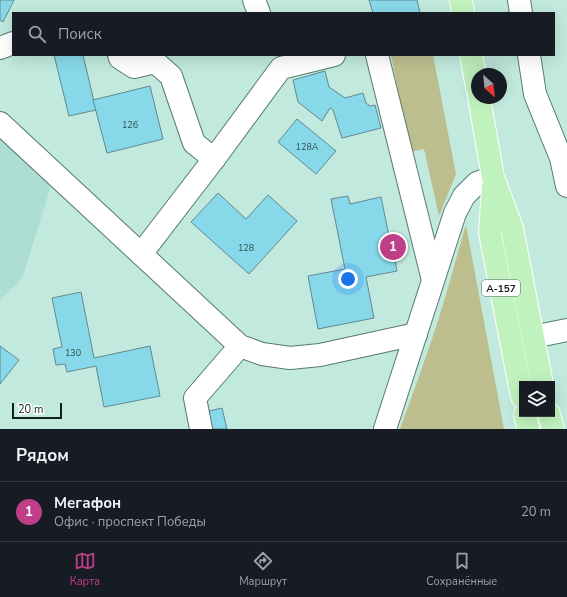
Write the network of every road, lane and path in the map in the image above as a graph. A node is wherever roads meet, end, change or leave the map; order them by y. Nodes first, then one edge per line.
1 (254, 0) edge
2 (461, 0) edge
3 (519, 0) edge
4 (259, 12) edge
5 (464, 12) edge
6 (521, 12) edge
7 (12, 43) edge
8 (0, 48) edge
9 (119, 56) edge
10 (326, 56) edge
11 (377, 56) edge
12 (471, 56) edge
13 (529, 56) edge
14 (278, 62) edge
15 (473, 68) edge
16 (480, 104) edge
17 (0, 123) edge
18 (561, 143) edge
19 (214, 160) junction
20 (493, 177) junction
21 (567, 186) edge
22 (141, 254) junction
23 (434, 280) junction
24 (567, 330) edge
25 (416, 334) junction
26 (533, 337) junction
27 (240, 346) junction
28 (541, 381) edge
29 (519, 382) edge
30 (526, 417) edge
31 (550, 417) edge
32 (201, 429) edge
33 (385, 429) edge
34 (528, 429) edge
35 (553, 429) edge

1 - 4 street
2 - 5 main road
3 - 6 street
7 - 8 street
9 - 19 street
10 - 14 street
11 - 23 street
12 - 15 main road
13 - 18 street
14 - 19 street
16 - 20 main road, А-157
17 - 22 street
18 - 21 street
19 - 22 street
20 - 23 street
20 - 26 main road, А-157
20 - 29 main road, А-157
22 - 27 street
23 - 25 street
24 - 26 street
25 - 27 street
25 - 33 street
26 - 28 main road, А-157
27 - 32 street
30 - 34 main road
31 - 35 main road

